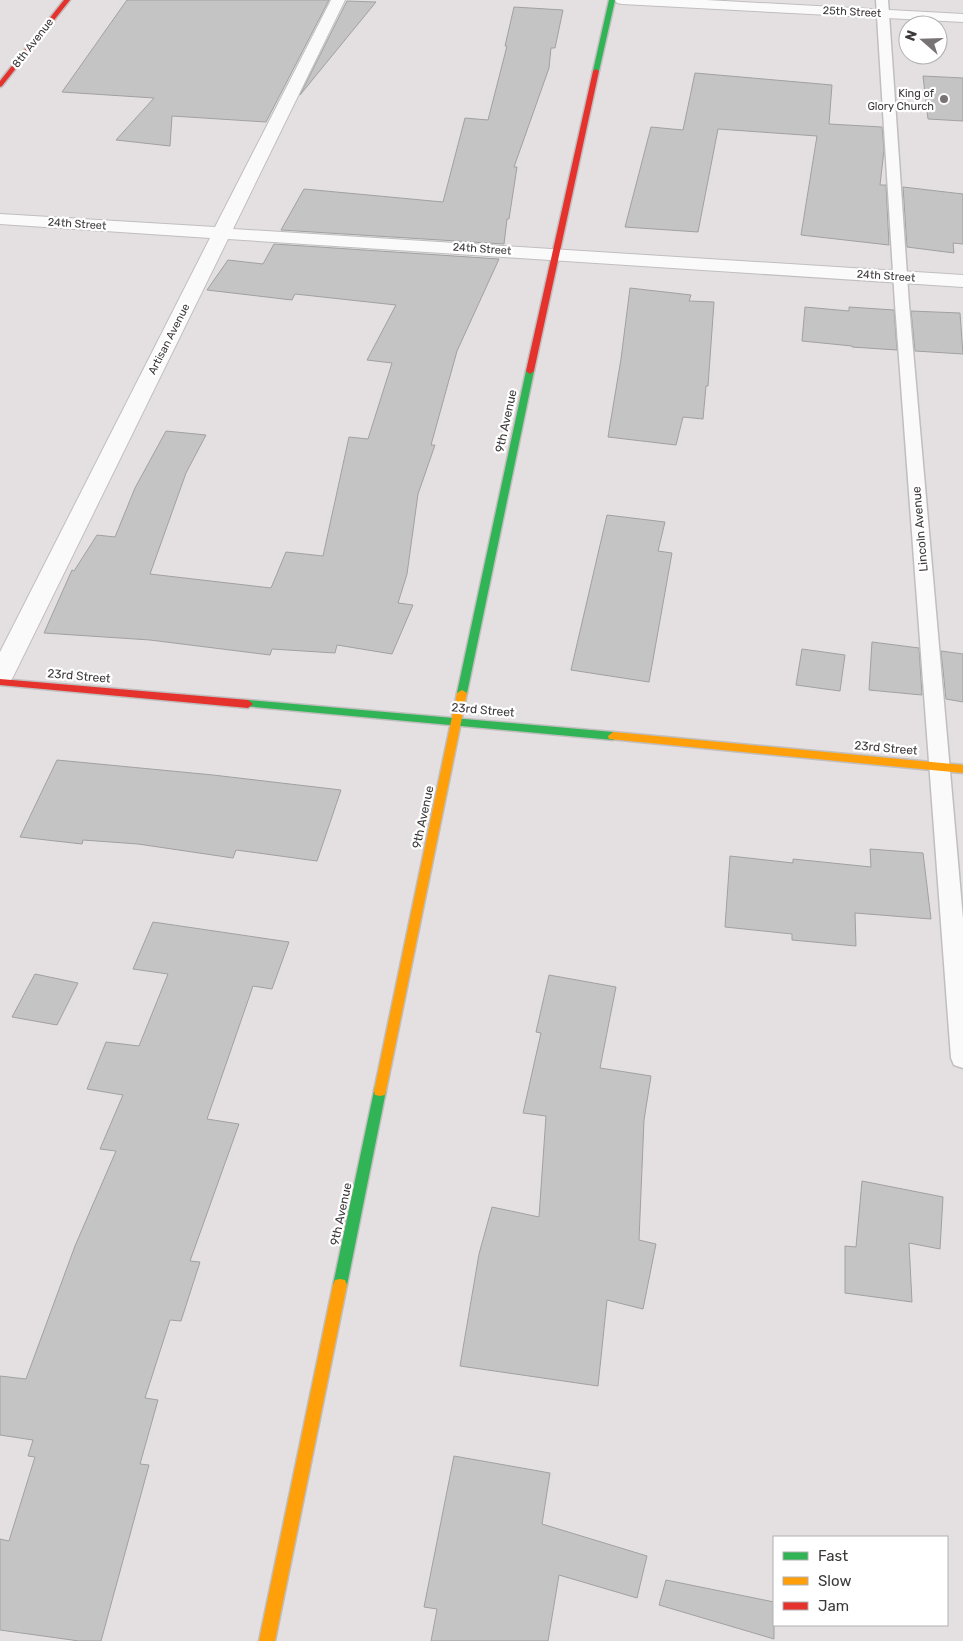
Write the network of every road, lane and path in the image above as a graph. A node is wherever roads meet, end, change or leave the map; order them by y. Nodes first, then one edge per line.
1 (67, 0) edge
2 (338, 0) edge
3 (612, 0) edge
4 (622, 0) edge
5 (882, 7) edge
6 (963, 18) edge
7 (0, 85) edge
8 (0, 219) edge
9 (222, 233) junction
10 (555, 254) junction
11 (900, 277) junction
12 (963, 281) edge
13 (0, 677) edge
14 (0, 682) edge
15 (457, 722) junction
16 (940, 767) junction
17 (963, 769) edge
18 (963, 1058) edge
19 (267, 1641) edge

1 - 7 street, 8th Avenue
2 - 9 street, Artisan Avenue
3 - 10 street, 9th Avenue
4 - 5 street, 25th Street
5 - 6 street, 25th Street
5 - 11 lane, Lincoln Avenue
8 - 9 street, 24th Street
9 - 10 street, 24th Street
9 - 13 street, Artisan Avenue
10 - 11 street, 24th Street
10 - 15 street, 9th Avenue
11 - 12 street, 24th Street
11 - 16 lane, Lincoln Avenue
14 - 15 street, 23rd Street
15 - 16 street, 23rd Street
15 - 19 street, 9th Avenue
16 - 17 street, 23rd Street
16 - 18 lane, Lincoln Avenue

